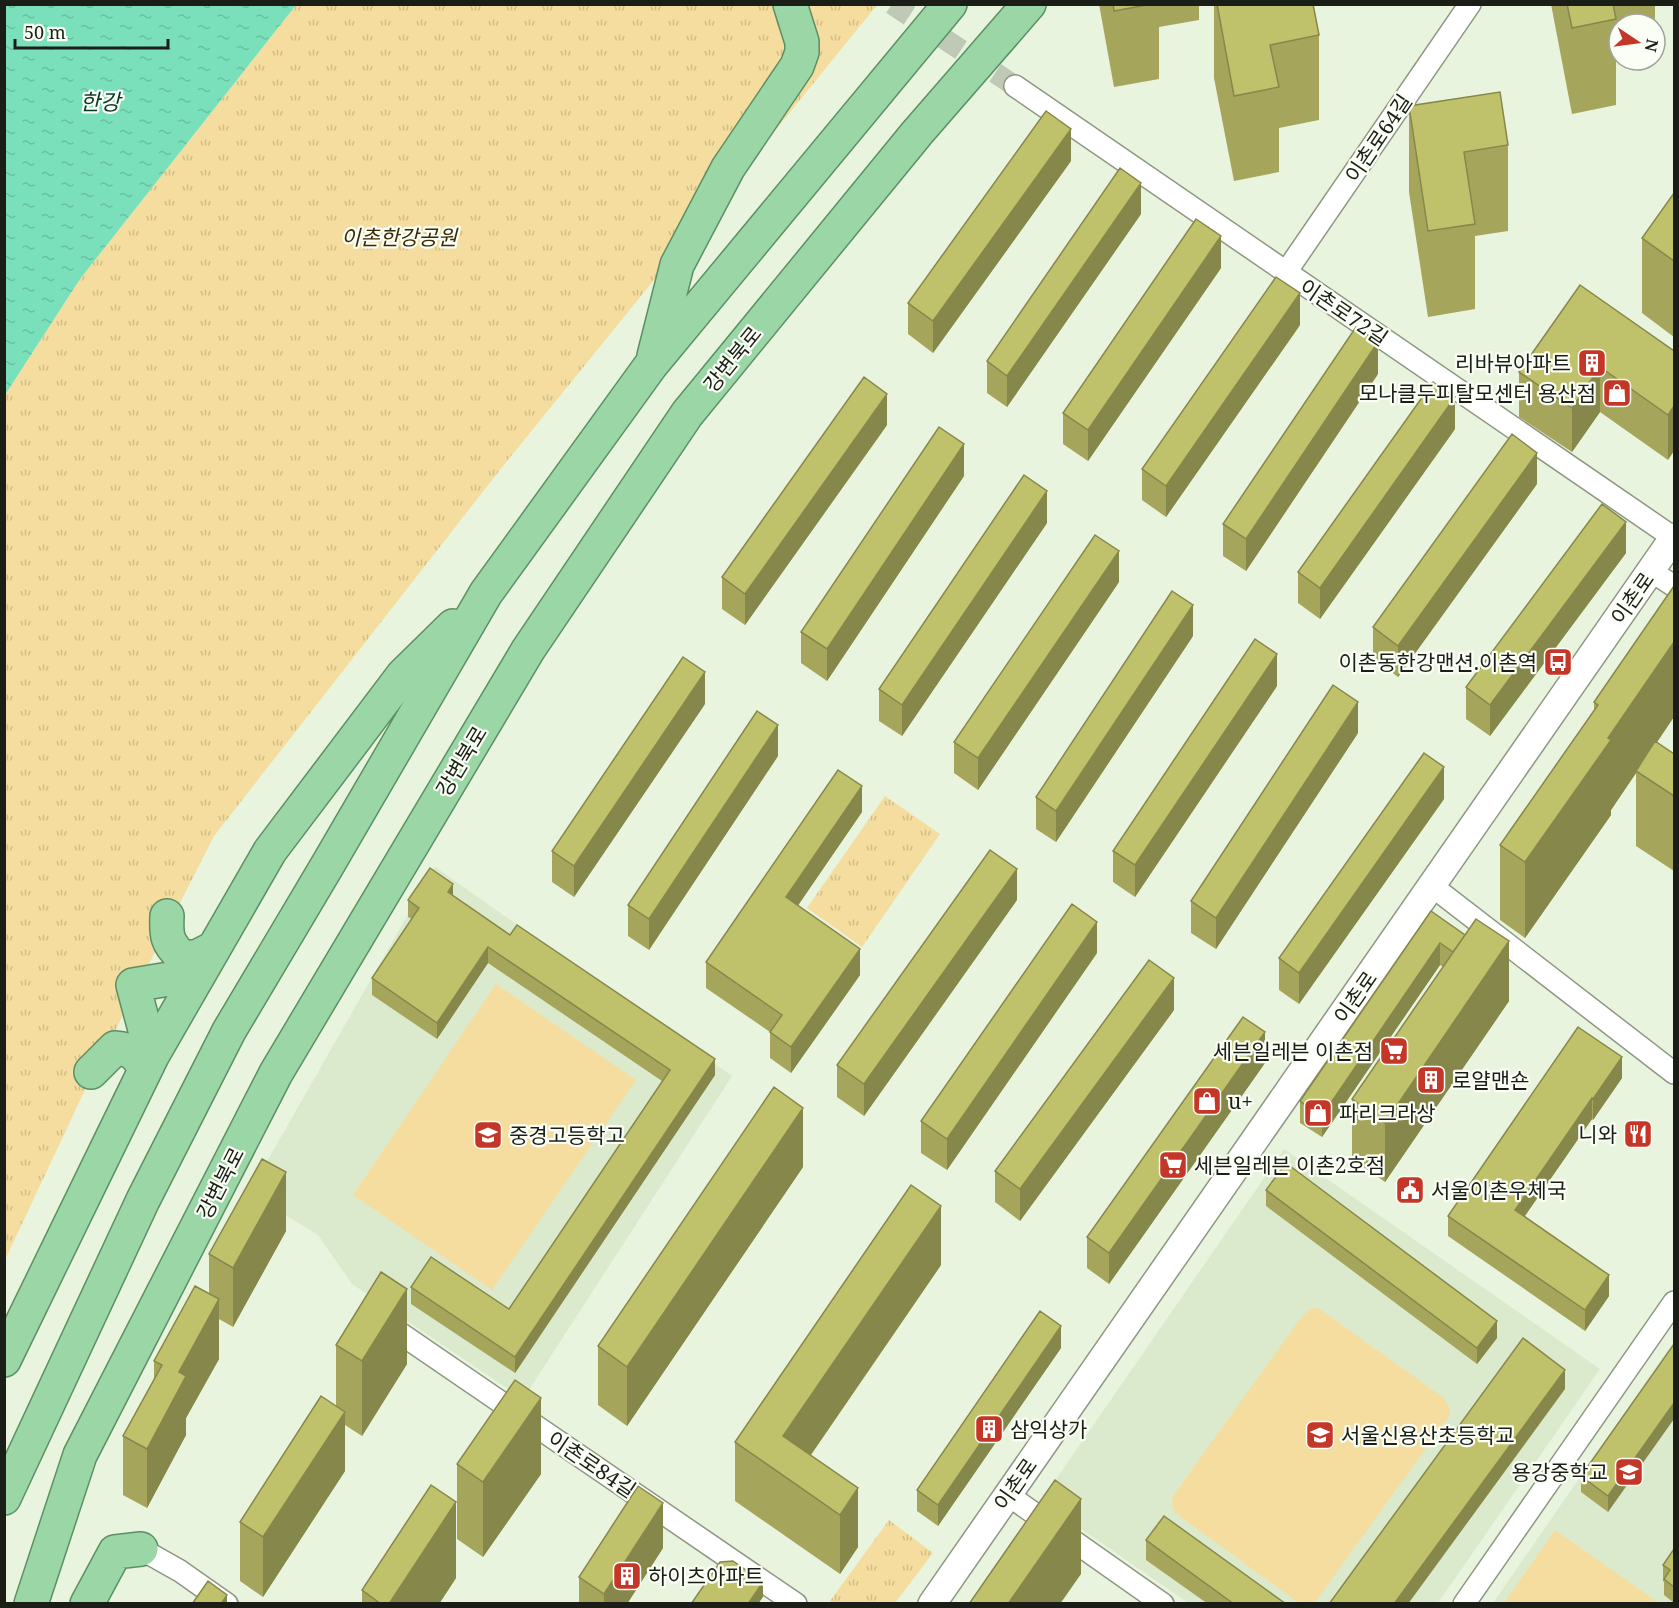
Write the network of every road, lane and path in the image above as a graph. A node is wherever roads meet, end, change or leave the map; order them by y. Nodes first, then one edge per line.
1 (790, 4) edge
2 (950, 4) edge
3 (1029, 4) edge
4 (1470, 4) edge
5 (1015, 86) tunnel mouth
6 (1286, 272) junction
7 (651, 365) junction
8 (1674, 538) edge
9 (1651, 571) junction
10 (1674, 586) edge
11 (486, 593) junction
12 (1432, 886) junction
13 (167, 916) dead end
14 (206, 961) junction
15 (149, 1063) junction
16 (91, 1072) dead end
17 (1674, 1073) edge
18 (1674, 1302) edge
19 (388, 1325) edge
20 (4, 1360) edge
21 (1008, 1495) junction
22 (4, 1498) edge
23 (141, 1549) joint
24 (31, 1604) edge
25 (87, 1604) edge
26 (227, 1604) edge
27 (796, 1604) edge
28 (932, 1604) edge
29 (1163, 1604) edge
30 (1464, 1604) edge

1 - 7 highway
2 - 7 highway
3 - 24 highway, 강변북로
4 - 6 street, 이촌로64길
5 - 6 street, 이촌로72길
6 - 8 street, 이촌로72길
7 - 11 highway
8 - 9 street, 이촌로
9 - 10 street
9 - 12 street, 이촌로
11 - 14 highway
11 - 22 highway
12 - 17 street
12 - 21 street, 이촌로
13 - 14 highway
14 - 15 highway
14 - 15 highway
15 - 16 highway
15 - 20 highway
18 - 30 street
19 - 27 street, 이촌로84길
21 - 28 street, 이촌로
21 - 29 street
23 - 25 highway
23 - 26 street

